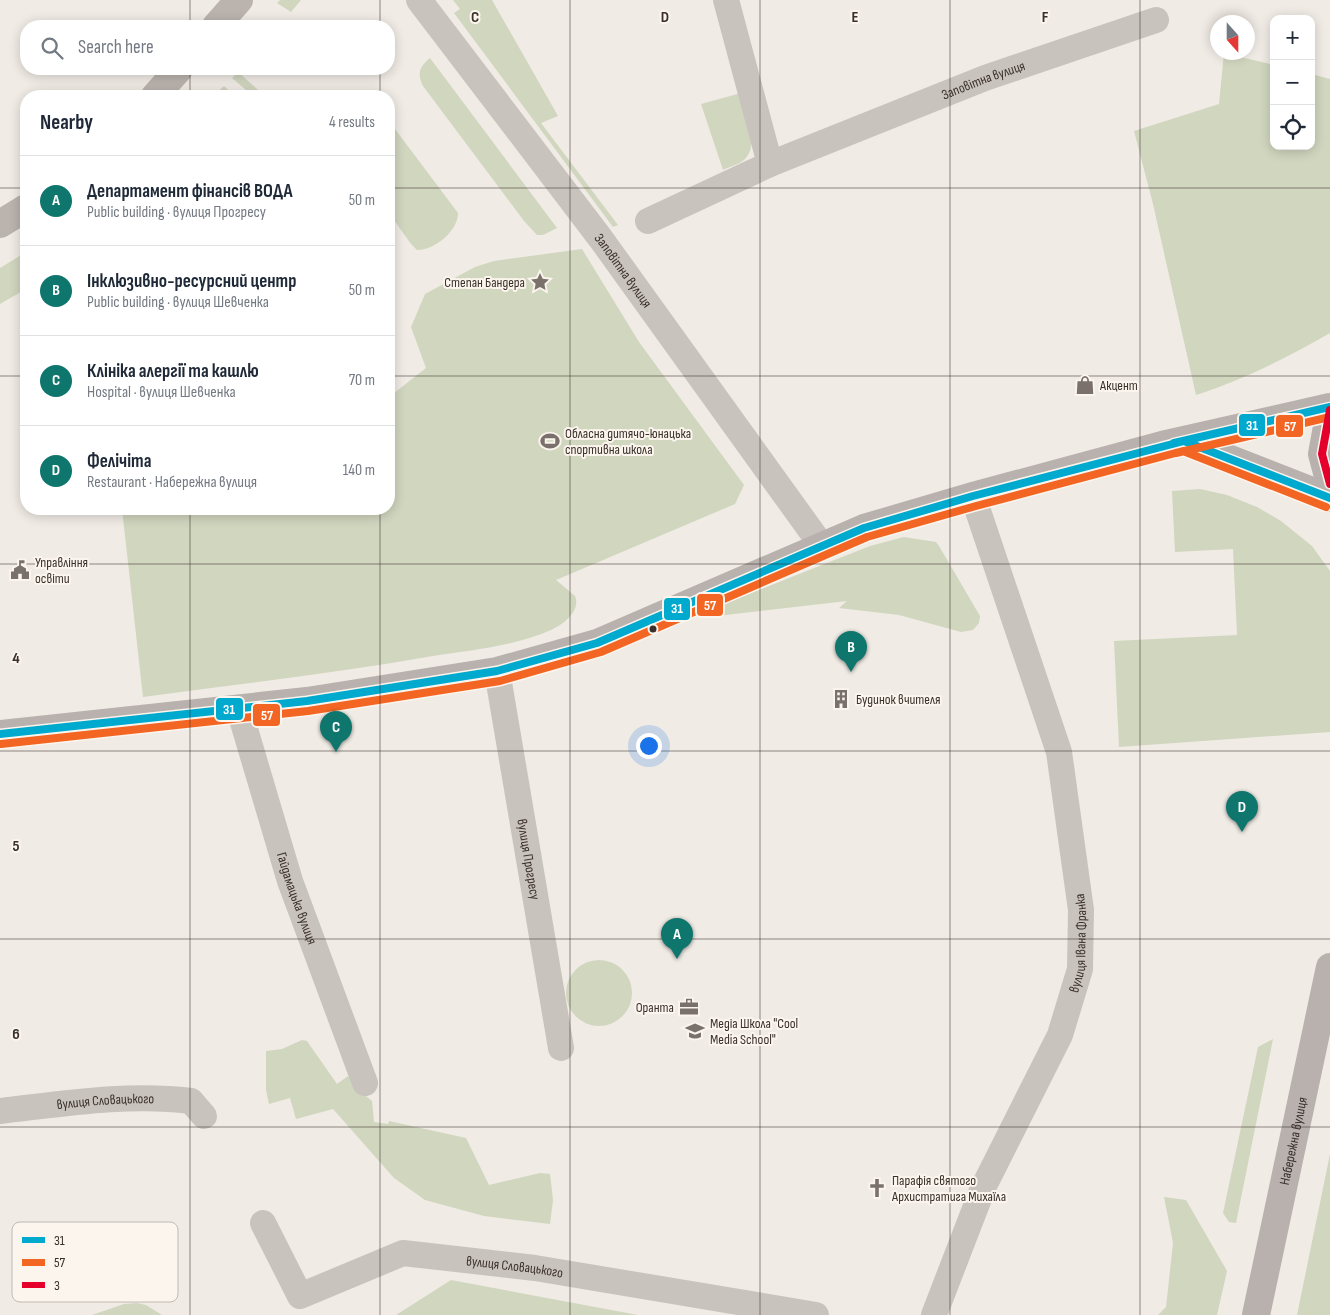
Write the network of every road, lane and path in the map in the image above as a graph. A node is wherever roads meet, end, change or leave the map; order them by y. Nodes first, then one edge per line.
1 (239, 0) edge
2 (419, 0) edge
3 (726, 0) edge
4 (221, 20) edge
5 (1156, 20) dead end
6 (174, 75) edge
7 (160, 90) edge
8 (770, 164) junction
9 (20, 212) edge
10 (648, 221) dead end
11 (0, 224) edge
12 (1330, 409) edge
13 (1184, 441) junction
14 (1330, 484) edge
15 (973, 496) junction
16 (1330, 498) edge
17 (822, 546) junction
18 (497, 671) junction
19 (240, 709) junction
20 (0, 734) edge
21 (1330, 967) edge
22 (561, 1048) dead end
23 (366, 1083) dead end
24 (0, 1111) edge
25 (204, 1116) dead end
26 (263, 1224) dead end
27 (816, 1315) edge
28 (934, 1315) edge
29 (1256, 1315) edge

1 - 4 main road
2 - 17 street, Заповітна вулиця
3 - 8 street
5 - 8 street, Заповітна вулиця
6 - 7 main road
8 - 10 street, Заповітна вулиця
9 - 11 main road
12 - 13 main road
12 - 14 main road
13 - 15 main road
13 - 16 main road
15 - 17 main road
15 - 28 street, вулиця Івана Франка
17 - 18 main road
18 - 19 main road
18 - 22 street, вулиця Прогресу
19 - 20 main road
19 - 23 street, Гайдамацька вулиця
21 - 29 main road, Набережна вулиця
24 - 25 street, вулиця Словацького
26 - 27 street, вулиця Словацького

